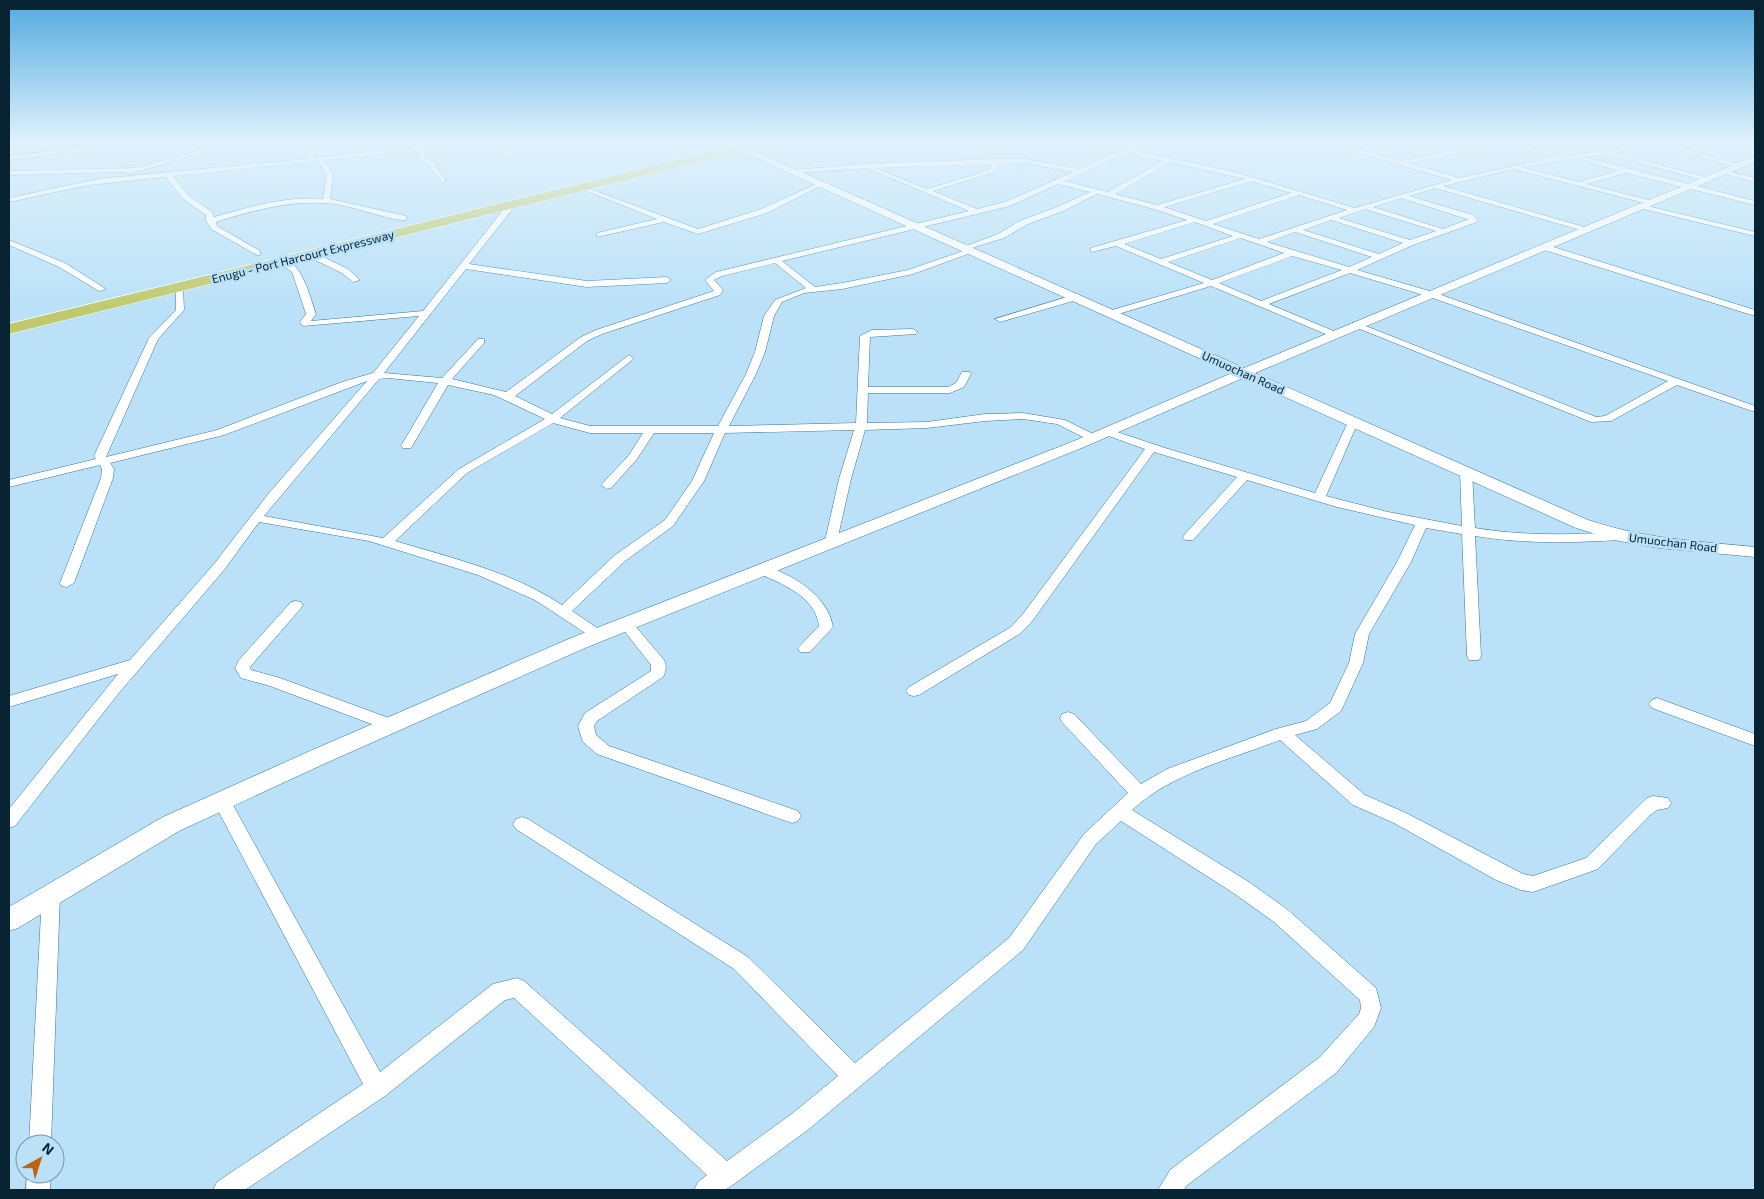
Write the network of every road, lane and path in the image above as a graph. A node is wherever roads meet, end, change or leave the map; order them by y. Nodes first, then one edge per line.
1 (24, 197) edge
2 (186, 197) edge
3 (327, 197) edge
4 (491, 197) edge
5 (550, 197) edge
6 (606, 197) edge
7 (795, 197) edge
8 (852, 197) edge
9 (942, 197) edge
10 (1024, 197) edge
11 (1085, 197) edge
12 (1120, 197) edge
13 (1191, 197) edge
14 (1287, 197) edge
15 (1312, 197) edge
16 (1397, 197) edge
17 (1403, 197) edge
18 (1472, 197) edge
19 (1620, 197) edge
20 (1664, 197) edge
21 (1729, 197) edge
22 (9, 200) edge
23 (326, 202) junction
24 (1755, 203) edge
25 (1645, 205) junction
26 (511, 206) junction
27 (1156, 207) junction
28 (1365, 207) junction
29 (1354, 210) junction
30 (976, 211) junction
31 (403, 218) junction
32 (1331, 218) junction
33 (666, 219) junction
34 (1195, 220) junction
35 (210, 221) junction
36 (1205, 224) junction
37 (916, 225) junction
38 (1586, 229) junction
39 (1295, 230) junction
40 (1444, 231) junction
41 (345, 232) dead end
42 (1755, 234) edge
43 (600, 235) dead end
44 (1240, 236) junction
45 (9, 242) edge
46 (1259, 242) junction
47 (1116, 243) junction
48 (1410, 243) junction
49 (1544, 247) junction
50 (969, 249) junction
51 (1094, 250) dead end
52 (262, 251) joint
53 (1292, 253) junction
54 (312, 255) junction
55 (1376, 256) junction
56 (238, 257) dead end
57 (776, 260) junction
58 (283, 262) junction
59 (1160, 262) junction
60 (464, 266) junction
61 (1350, 270) junction
62 (356, 280) dead end
63 (667, 280) dead end
64 (1210, 283) junction
65 (179, 287) junction
66 (107, 288) joint
67 (814, 290) junction
68 (84, 293) dead end
69 (1430, 294) junction
70 (1077, 298) junction
71 (1260, 304) junction
72 (427, 313) junction
73 (1112, 313) junction
74 (1755, 313) edge
75 (1000, 320) dead end
76 (1355, 325) junction
77 (9, 329) edge
78 (913, 332) dead end
79 (1333, 334) junction
80 (481, 341) dead end
81 (629, 358) dead end
82 (1242, 373) junction
83 (966, 374) dead end
84 (376, 376) junction
85 (1676, 381) junction
86 (444, 382) junction
87 (862, 390) junction
88 (508, 396) junction
89 (1755, 409) edge
90 (551, 420) junction
91 (1353, 422) junction
92 (861, 426) junction
93 (650, 430) junction
94 (720, 430) junction
95 (1100, 435) junction
96 (407, 446) dead end
97 (1151, 448) junction
98 (103, 462) junction
99 (1466, 472) junction
100 (1246, 476) junction
101 (9, 483) edge
102 (607, 484) dead end
103 (1319, 497) junction
104 (256, 518) junction
105 (1422, 523) junction
106 (1468, 531) junction
107 (1620, 536) junction
108 (1189, 537) dead end
109 (831, 541) junction
110 (385, 543) junction
111 (1755, 552) edge
112 (761, 569) junction
113 (67, 583) dead end
114 (296, 604) dead end
115 (563, 612) junction
116 (626, 624) junction
117 (598, 635) junction
118 (805, 648) dead end
119 (1474, 656) dead end
120 (136, 664) junction
121 (914, 691) dead end
122 (9, 701) edge
123 (1657, 704) dead end
124 (1068, 718) dead end
125 (391, 725) junction
126 (1282, 733) junction
127 (1755, 740) edge
128 (1139, 793) junction
129 (222, 801) junction
130 (1662, 803) dead end
131 (1120, 811) junction
132 (792, 816) dead end
133 (9, 821) edge
134 (522, 824) dead end
135 (51, 894) junction
136 (9, 920) edge
137 (854, 1077) junction
138 (377, 1088) junction
139 (40, 1134) edge
140 (726, 1176) junction
141 (225, 1190) edge
142 (706, 1190) edge
143 (1170, 1190) edge

1 - 22 street
2 - 35 street
3 - 23 street
4 - 31 highway, Enugu - Port Harcourt Expressway
5 - 26 highway, Enugu - Port Harcourt Expressway
6 - 33 street
7 - 33 street
8 - 37 main road, Umuochan Road
9 - 30 street
10 - 30 street
11 - 50 street
12 - 27 street
13 - 27 street
14 - 36 street
15 - 29 street
16 - 28 street
17 - 40 street
18 - 38 street
19 - 25 street
20 - 25 main road
21 - 24 street
23 - 31 street
23 - 35 street
25 - 38 main road
25 - 42 street
26 - 54 highway, Enugu - Port Harcourt Expressway
26 - 60 street
27 - 34 street
28 - 29 street
28 - 40 street
29 - 32 street
30 - 37 street
31 - 41 highway, Enugu - Port Harcourt Expressway
32 - 39 street
32 - 48 street
33 - 43 street
34 - 36 street
34 - 47 street
35 - 52 street
36 - 44 street
37 - 50 main road, Umuochan Road
37 - 57 street
38 - 49 main road
39 - 46 street
39 - 55 street
40 - 48 street
44 - 46 street
44 - 59 street
45 - 66 street
46 - 53 street
47 - 51 street
47 - 59 street
48 - 55 street
49 - 69 main road
49 - 74 street
50 - 67 street
50 - 70 main road, Umuochan Road
52 - 56 highway, Enugu - Port Harcourt Expressway
53 - 61 street
53 - 64 street
54 - 58 highway, Enugu - Port Harcourt Expressway
54 - 62 street
55 - 61 street
57 - 67 street
57 - 88 street
58 - 65 highway, Enugu - Port Harcourt Expressway
58 - 72 street
59 - 64 street
60 - 63 street
60 - 72 street
61 - 69 street
61 - 71 street
64 - 71 street
64 - 73 street
65 - 77 highway, Enugu - Port Harcourt Expressway
65 - 98 street
66 - 68 highway
67 - 94 street
69 - 76 main road
69 - 85 street
70 - 73 main road, Umuochan Road
70 - 75 street
71 - 79 street
72 - 84 street
73 - 82 main road, Umuochan Road
76 - 79 main road
76 - 85 street
78 - 87 street
79 - 82 main road
80 - 86 street
81 - 90 street
82 - 91 main road, Umuochan Road
82 - 95 main road
83 - 87 street
84 - 86 street
84 - 98 street
84 - 104 street
85 - 89 street
86 - 88 street
86 - 96 street
87 - 92 street
88 - 90 street
90 - 93 street
90 - 110 street
91 - 99 main road, Umuochan Road
91 - 103 street
92 - 94 street
92 - 95 street
92 - 109 street
93 - 94 street
93 - 102 street
94 - 115 street
95 - 97 street
95 - 109 main road
97 - 100 street
97 - 121 street
98 - 101 street
98 - 113 street
99 - 106 street
99 - 107 main road, Umuochan Road
100 - 103 street
100 - 108 street
103 - 105 street
104 - 110 street
104 - 120 street
105 - 106 street
105 - 126 street
106 - 107 street
106 - 119 street
107 - 111 main road, Umuochan Road
109 - 112 main road
110 - 115 street
112 - 116 main road
112 - 118 street
114 - 125 street
115 - 117 street
116 - 117 main road
116 - 132 street
117 - 125 main road
120 - 122 street
120 - 133 street
123 - 127 street
124 - 128 street
125 - 129 main road
126 - 128 street
126 - 130 street
128 - 131 street
129 - 135 main road
129 - 138 street
131 - 137 street
131 - 143 street
134 - 137 street
135 - 136 main road
135 - 139 street
137 - 140 street
138 - 140 street
138 - 141 street
140 - 142 street

